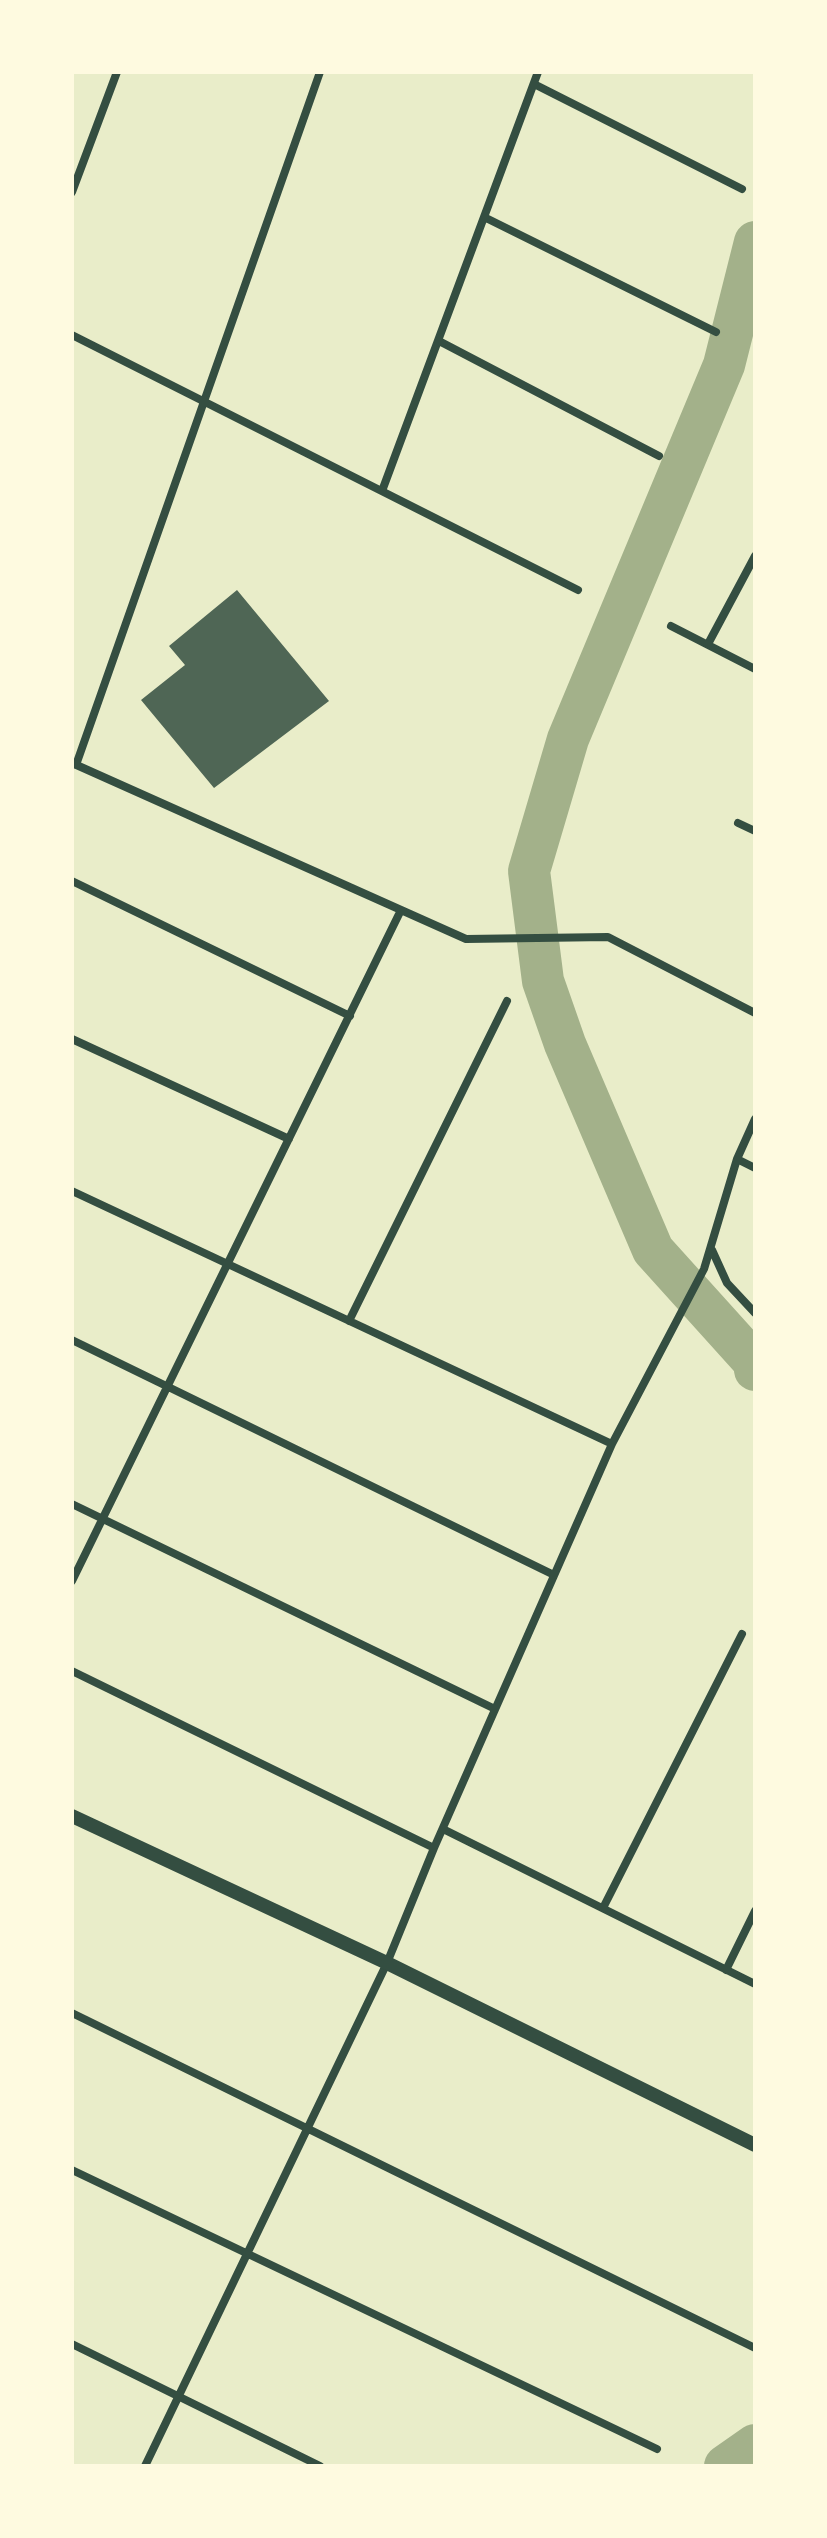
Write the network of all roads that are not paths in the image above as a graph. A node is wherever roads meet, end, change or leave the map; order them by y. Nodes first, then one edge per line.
1 (117, 72) edge
2 (320, 72) edge
3 (538, 72) edge
4 (534, 84) junction
5 (742, 189) dead end
6 (72, 192) edge
7 (484, 217) junction
8 (716, 332) dead end
9 (72, 335) edge
10 (439, 341) junction
11 (204, 400) junction
12 (659, 456) dead end
13 (382, 491) junction
14 (755, 556) edge
15 (578, 590) dead end
16 (671, 626) dead end
17 (708, 644) junction
18 (755, 669) edge
19 (74, 764) edge
20 (738, 823) dead end
21 (755, 831) edge
22 (72, 881) edge
23 (401, 910) junction
24 (507, 1001) dead end
25 (755, 1013) edge
26 (350, 1016) junction
27 (72, 1039) edge
28 (755, 1119) edge
29 (289, 1139) junction
30 (737, 1159) junction
31 (755, 1168) edge
32 (72, 1191) edge
33 (712, 1250) junction
34 (228, 1264) junction
35 (755, 1313) edge
36 (349, 1321) junction
37 (72, 1340) edge
38 (168, 1386) junction
39 (612, 1444) junction
40 (72, 1504) edge
41 (103, 1519) junction
42 (554, 1575) junction
43 (72, 1581) edge
44 (742, 1634) dead end
45 (72, 1671) edge
46 (495, 1709) junction
47 (72, 1816) edge
48 (443, 1829) junction
49 (434, 1848) junction
50 (603, 1908) junction
51 (755, 1911) edge
52 (387, 1963) junction
53 (726, 1970) junction
54 (755, 1984) edge
55 (72, 2013) edge
56 (305, 2129) junction
57 (755, 2145) edge
58 (72, 2170) edge
59 (246, 2253) junction
60 (72, 2344) edge
61 (755, 2348) edge
62 (178, 2398) junction
63 (657, 2449) dead end
64 (145, 2466) edge
65 (320, 2466) edge

1 - 6 street
2 - 11 street
3 - 4 street
4 - 5 street
4 - 7 street
7 - 8 street
7 - 10 street
9 - 11 street
10 - 12 street
10 - 13 street
11 - 13 street
11 - 19 street
13 - 15 street
14 - 17 street
16 - 17 street
17 - 18 street
19 - 23 street
20 - 21 street
22 - 26 street
23 - 25 street
23 - 26 street
24 - 36 street
26 - 29 street
27 - 29 street
28 - 30 street
29 - 34 street
30 - 31 street
30 - 33 street
32 - 34 street
33 - 35 street
33 - 39 street
34 - 36 street
34 - 38 street
36 - 39 street
37 - 38 street
38 - 41 street
38 - 42 street
39 - 42 street
40 - 41 street
41 - 43 street
41 - 46 street
42 - 46 street
44 - 50 street
45 - 49 street
46 - 48 street
47 - 52 street
48 - 49 street
48 - 50 street
49 - 52 street
50 - 53 street
51 - 53 street
52 - 56 street
52 - 57 street
53 - 54 street
55 - 56 street
56 - 59 street
56 - 61 street
58 - 59 street
59 - 62 street
59 - 63 street
60 - 62 street
62 - 64 street
62 - 65 street

